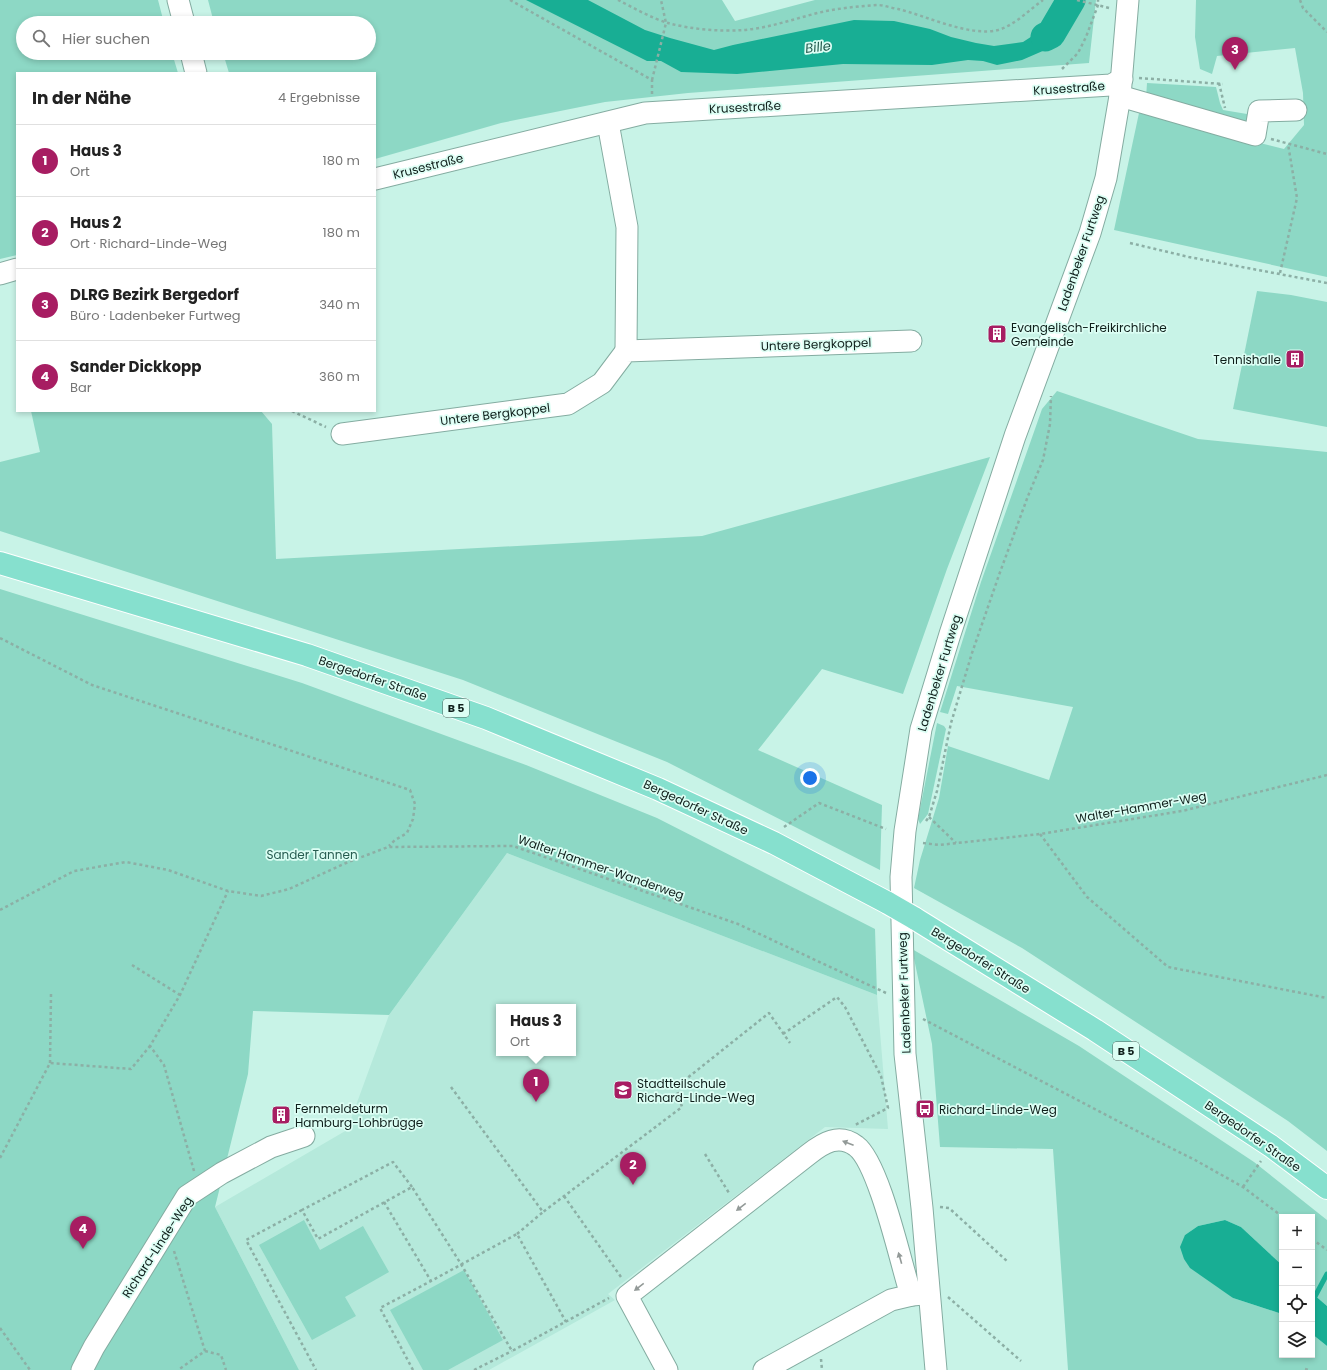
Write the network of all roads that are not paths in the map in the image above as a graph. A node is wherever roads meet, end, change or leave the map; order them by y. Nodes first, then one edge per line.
1 (178, 0) edge
2 (1127, 6) edge
3 (182, 16) edge
4 (193, 60) edge
5 (196, 72) edge
6 (1127, 84) junction
7 (1296, 110) dead end
8 (608, 123) junction
9 (376, 179) edge
10 (16, 269) edge
11 (0, 274) edge
12 (911, 341) dead end
13 (626, 351) junction
14 (342, 434) road end
15 (0, 563) edge
16 (901, 912) junction
17 (304, 1136) dead end
18 (1327, 1188) edge
19 (923, 1289) junction
20 (82, 1370) edge
21 (667, 1370) edge
22 (764, 1370) edge
23 (936, 1370) edge

1 - 3 street
2 - 6 street, Ladenbeker Furtweg
4 - 5 street
6 - 7 street
6 - 8 street, Krusestraße
6 - 16 street, Ladenbeker Furtweg
8 - 9 street, Krusestraße
8 - 13 street
10 - 11 street
12 - 13 street, Untere Bergkoppel
13 - 14 street, Untere Bergkoppel
15 - 16 main road, Bergedorfer Straße / B 5
16 - 18 main road, Bergedorfer Straße / B 5
16 - 19 street, Ladenbeker Furtweg
17 - 20 street, Richard-Linde-Weg
19 -> 21 street
19 - 22 street
19 - 23 street, Ladenbeker Furtweg

